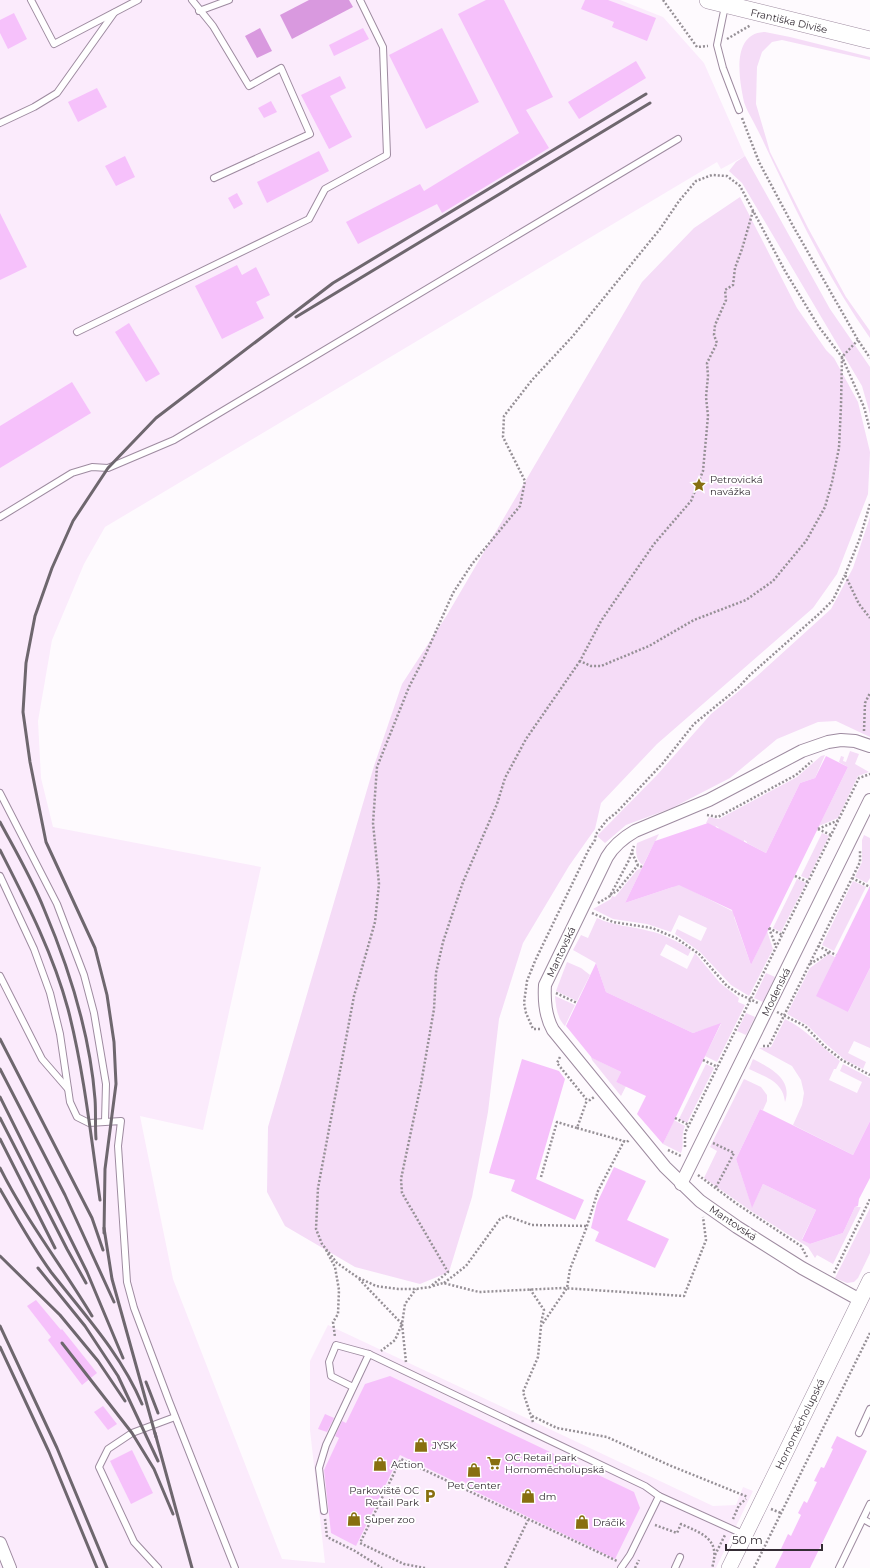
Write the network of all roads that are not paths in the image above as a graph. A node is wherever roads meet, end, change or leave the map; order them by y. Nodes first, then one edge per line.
1 (31, 0) edge
2 (138, 0) edge
3 (192, 0) edge
4 (229, 0) edge
5 (360, 0) edge
6 (708, 0) edge
7 (725, 5) junction
8 (199, 11) junction
9 (114, 12) junction
10 (870, 40) edge
11 (739, 110) road end
12 (0, 123) edge
13 (678, 139) dead end
14 (214, 178) dead end
15 (77, 332) dead end
16 (0, 517) edge
17 (867, 745) edge
18 (0, 793) edge
19 (870, 800) edge
20 (0, 876) edge
21 (0, 976) edge
22 (68, 1089) junction
23 (105, 1121) junction
24 (681, 1184) junction
25 (870, 1280) edge
26 (863, 1301) junction
27 (372, 1355) junction
28 (354, 1387) junction
29 (870, 1409) edge
30 (174, 1417) junction
31 (859, 1433) dead end
32 (659, 1496) junction
33 (870, 1504) edge
34 (324, 1511) road end
35 (863, 1519) junction
36 (870, 1523) edge
37 (746, 1535) junction
38 (0, 1543) edge
39 (680, 1557) dead end
40 (10, 1568) edge
41 (158, 1568) edge
42 (235, 1568) edge
43 (621, 1568) edge
44 (675, 1568) edge
45 (730, 1568) edge
46 (839, 1568) edge

1 - 9 lane
2 - 9 lane
3 - 8 lane
4 - 8 lane
5 - 15 lane
6 - 7 main road, Františka Diviše
7 - 10 main road, Františka Diviše
7 - 11 lane
8 - 14 lane
9 - 12 lane
13 - 16 lane
17 - 24 street, Mantovská
18 - 23 lane
19 - 24 street, Modenská
20 - 22 lane
21 - 22 lane
22 - 23 lane
23 - 30 lane
24 - 26 street, Mantovská
25 - 26 street, Hornoměcholupská
26 - 37 street, Hornoměcholupská
27 - 28 lane
27 - 28 lane
27 - 32 lane
28 - 34 lane
29 - 31 lane
30 - 41 lane
30 - 42 lane
32 - 37 lane
32 - 43 lane
33 - 35 lane
35 - 36 lane
35 - 46 lane
37 - 45 street, Hornoměcholupská
38 - 40 street
39 - 44 lane

